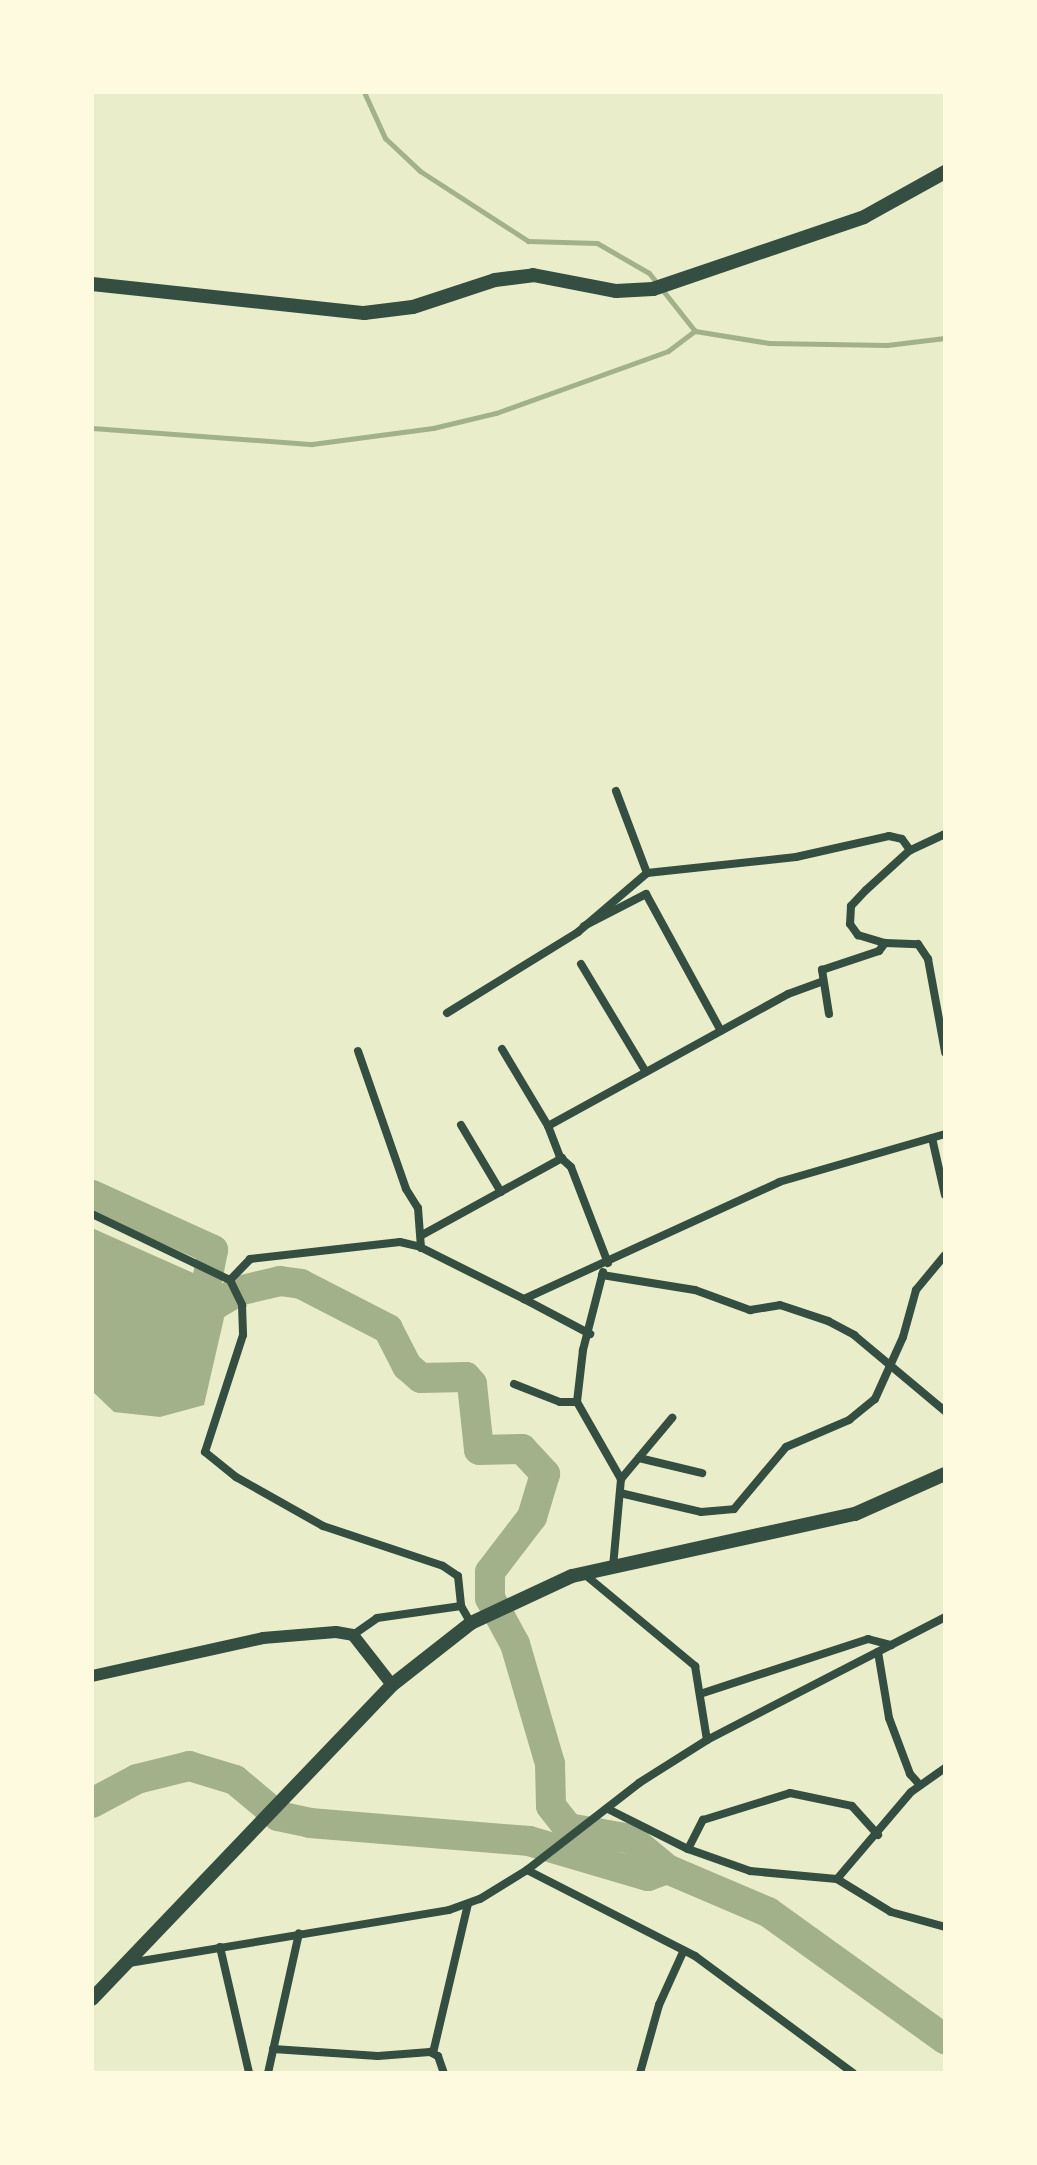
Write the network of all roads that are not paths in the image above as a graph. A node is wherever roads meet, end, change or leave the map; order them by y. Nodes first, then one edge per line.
1 (945, 172) edge
2 (92, 284) edge
3 (616, 791) dead end
4 (945, 834) edge
5 (910, 850) junction
6 (647, 873) junction
7 (584, 926) junction
8 (885, 943) junction
9 (581, 964) dead end
10 (821, 982) junction
11 (447, 1013) dead end
12 (829, 1014) dead end
13 (721, 1031) junction
14 (502, 1049) dead end
15 (358, 1051) dead end
16 (945, 1052) edge
17 (646, 1072) junction
18 (461, 1125) dead end
19 (548, 1126) junction
20 (945, 1134) edge
21 (932, 1138) junction
22 (562, 1158) junction
23 (501, 1192) junction
24 (944, 1198) edge
25 (92, 1214) edge
26 (422, 1235) junction
27 (421, 1248) junction
28 (945, 1255) edge
29 (607, 1263) junction
30 (602, 1275) junction
31 (230, 1280) junction
32 (524, 1299) junction
33 (590, 1334) junction
34 (889, 1363) junction
35 (514, 1384) dead end
36 (577, 1402) junction
37 (945, 1411) edge
38 (672, 1418) dead end
39 (639, 1458) junction
40 (702, 1473) dead end
41 (945, 1474) edge
42 (621, 1479) junction
43 (620, 1493) junction
44 (613, 1567) junction
45 (583, 1573) junction
46 (461, 1606) junction
47 (945, 1617) edge
48 (471, 1623) junction
49 (353, 1635) junction
50 (891, 1645) junction
51 (878, 1652) junction
52 (92, 1676) edge
53 (392, 1685) junction
54 (700, 1694) junction
55 (707, 1740) junction
56 (945, 1768) edge
57 (920, 1785) junction
58 (608, 1809) junction
59 (878, 1835) junction
60 (688, 1849) junction
61 (527, 1870) junction
62 (837, 1879) junction
63 (468, 1904) junction
64 (945, 1927) edge
65 (299, 1933) junction
66 (220, 1947) junction
67 (684, 1950) junction
68 (128, 1963) junction
69 (92, 1999) edge
70 (273, 2049) junction
71 (433, 2053) junction
72 (249, 2073) edge
73 (268, 2073) edge
74 (444, 2073) edge
75 (640, 2073) edge
76 (853, 2073) edge

1 - 2 main road
3 - 6 street
4 - 5 street
5 - 6 street
5 - 8 street
6 - 7 street
7 - 11 street
7 - 13 street
8 - 10 street
8 - 16 street
9 - 17 street
10 - 12 street
10 - 13 street
13 - 17 street
14 - 19 street
15 - 26 street
17 - 19 street
18 - 23 street
19 - 22 street
20 - 21 street
21 - 24 street
21 - 29 street
22 - 23 street
22 - 29 street
23 - 26 street
25 - 31 street
26 - 27 street
27 - 31 street
27 - 32 street
28 - 34 street
29 - 30 street
29 - 32 street
30 - 33 street
30 - 34 street
31 - 46 street
32 - 33 street
33 - 36 street
34 - 37 street
34 - 43 street
35 - 36 street
36 - 42 street
38 - 39 street
39 - 40 street
39 - 42 street
41 - 44 main road
42 - 43 street
43 - 44 street
44 - 45 main road
45 - 48 main road
45 - 54 street
46 - 48 street
46 - 49 street
47 - 50 street
48 - 53 main road
49 - 52 street
49 - 53 street
50 - 51 street
50 - 54 street
51 - 55 street
51 - 57 street
53 - 68 main road
54 - 55 street
55 - 58 street
56 - 57 street
57 - 59 street
58 - 60 street
58 - 61 street
59 - 60 street
59 - 62 street
60 - 62 street
61 - 63 street
61 - 67 street
62 - 64 street
63 - 65 street
63 - 71 street
65 - 66 street
65 - 70 street
66 - 68 street
66 - 72 street
67 - 75 street
67 - 76 street
68 - 69 main road
70 - 71 street
70 - 73 street
71 - 74 street

